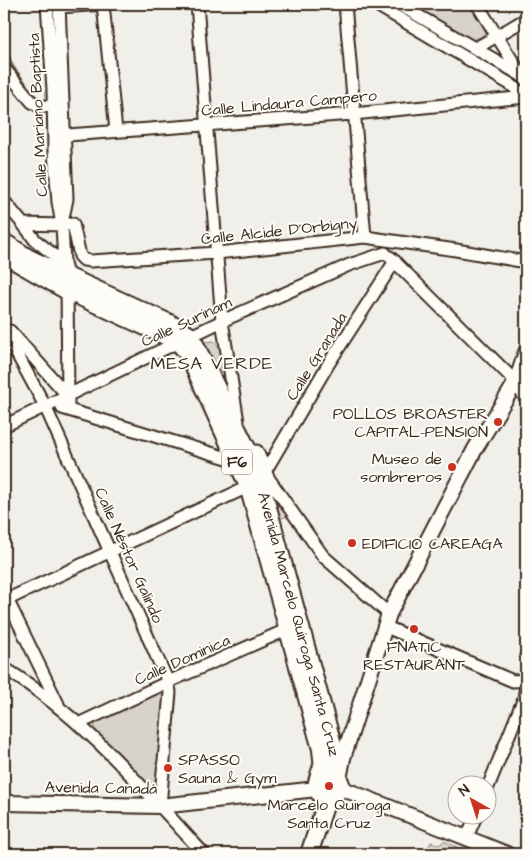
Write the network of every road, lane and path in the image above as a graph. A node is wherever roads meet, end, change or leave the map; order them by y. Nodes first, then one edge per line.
1 (48, 4) edge
2 (103, 4) edge
3 (197, 4) edge
4 (345, 4) edge
5 (375, 4) edge
6 (398, 4) edge
7 (477, 4) edge
8 (59, 6) edge
9 (526, 19) edge
10 (498, 36) junction
11 (476, 48) junction
12 (4, 68) edge
13 (524, 77) edge
14 (526, 97) edge
15 (58, 107) junction
16 (353, 114) junction
17 (208, 125) junction
18 (116, 131) junction
19 (59, 136) junction
20 (4, 201) edge
21 (23, 224) junction
22 (62, 225) junction
23 (365, 237) junction
24 (386, 240) junction
25 (4, 242) edge
26 (385, 252) junction
27 (217, 253) junction
28 (4, 255) edge
29 (396, 261) junction
30 (526, 262) edge
31 (66, 277) junction
32 (222, 321) junction
33 (4, 324) edge
34 (4, 330) edge
35 (184, 339) junction
36 (526, 352) edge
37 (516, 382) junction
38 (68, 396) junction
39 (526, 396) edge
40 (45, 406) junction
41 (68, 409) junction
42 (4, 426) edge
43 (241, 435) junction
44 (237, 461) junction
45 (258, 479) junction
46 (110, 550) junction
47 (5, 597) edge
48 (386, 620) junction
49 (294, 627) junction
50 (4, 668) edge
51 (526, 680) edge
52 (168, 682) junction
53 (526, 686) edge
54 (60, 708) junction
55 (78, 724) junction
56 (492, 776) edge
57 (332, 778) junction
58 (4, 803) edge
59 (160, 806) junction
60 (472, 826) edge
61 (466, 839) junction
62 (204, 854) edge
63 (309, 854) edge
64 (507, 854) edge

1 - 15 street, Calle Mariano Baptista
2 - 8 street
2 - 18 street
3 - 17 street
4 - 16 street
5 - 14 street
6 - 11 street
7 - 10 street
8 - 15 street, Calle Mariano Baptista
9 - 10 street
10 - 11 street
10 - 13 street
11 - 13 street
12 - 15 street
14 - 16 street, Calle Lindaura Campero
15 - 19 street, Calle Mariano Baptista
16 - 17 street, Calle Lindaura Campero
16 - 23 street
17 - 18 street, Calle Lindaura Campero
17 - 27 street
18 - 19 street, Calle Lindaura Campero
19 - 22 street, Calle Mariano Baptista
20 - 21 street
21 - 22 street
21 - 31 street
22 - 27 street, Calle Alcide D'Orbigny
22 - 31 street, Calle Mariano Baptista
23 - 24 street, Calle Alcide D'Orbigny
23 - 27 street, Calle Alcide D'Orbigny
24 - 26 street
24 - 30 street, Calle Alcide D'Orbigny
25 - 31 highway
26 - 29 street
26 - 32 street, Calle Surinam
27 - 32 street
28 - 31 highway
29 - 37 street
29 - 45 street, Calle Granada
31 - 35 highway
31 - 38 street, Calle Mariano Baptista
32 - 35 street, Calle Surinam
32 - 43 street
33 - 38 street
34 - 40 street, Calle Néstor Galindo
35 - 38 street, Calle Surinam
35 - 43 highway, Avenida Marcelo Quiroga Santa Cruz / F6
35 - 44 highway, Avenida Marcelo Quiroga Santa Cruz / F6
36 - 37 main road
37 - 39 main road
37 - 48 main road
38 - 40 street, Calle Surinam
38 - 41 street, Calle Mariano Baptista
40 - 41 street
40 - 42 street, Calle Surinam
40 - 46 street, Calle Néstor Galindo
41 - 44 street
43 - 45 highway, Avenida Marcelo Quiroga Santa Cruz / F6
44 - 45 highway, Avenida Marcelo Quiroga Santa Cruz / F6
45 - 46 street
45 - 48 street
45 - 49 highway, Avenida Marcelo Quiroga Santa Cruz / F6
46 - 47 street
46 - 52 street, Calle Néstor Galindo
47 - 54 street
48 - 51 street
48 - 57 main road
49 - 52 street, Calle Dominica
49 - 57 highway, Avenida Marcelo Quiroga Santa Cruz / F6
49 - 57 highway, Avenida Marcelo Quiroga Santa Cruz / F6
50 - 54 street
52 - 55 street, Calle Dominica
52 - 59 street, Calle Néstor Galindo
53 - 56 street
54 - 55 street
55 - 59 street
57 - 59 main road, Avenida Canadá
57 - 61 main road
57 - 63 highway, F6
58 - 59 main road, Avenida Canadá
59 - 62 street
60 - 61 street
61 - 64 main road

